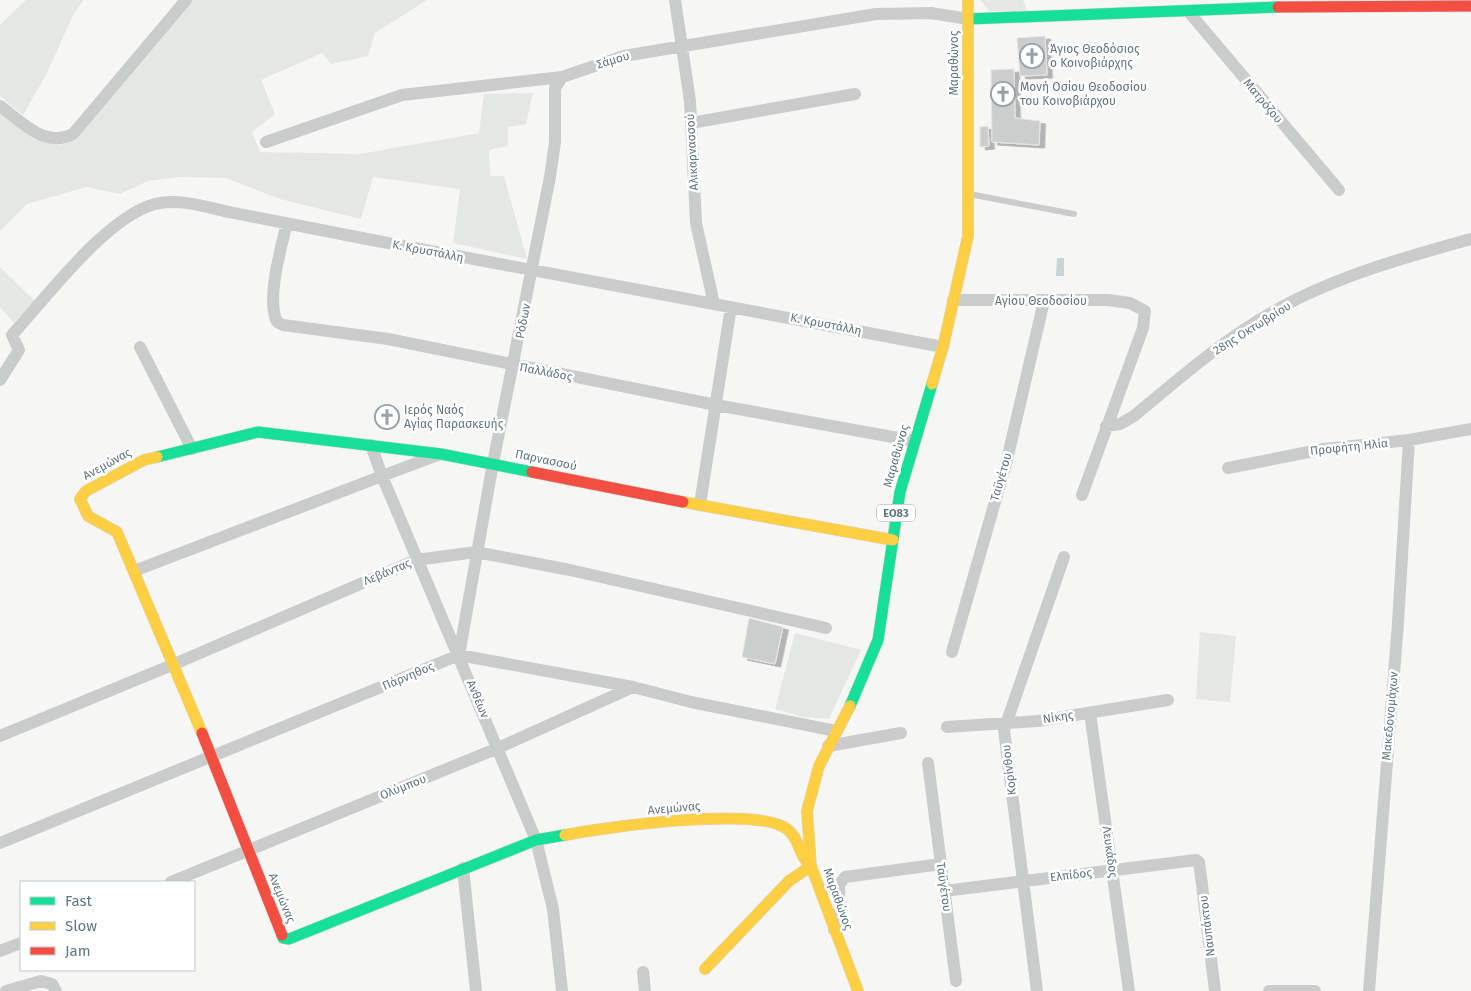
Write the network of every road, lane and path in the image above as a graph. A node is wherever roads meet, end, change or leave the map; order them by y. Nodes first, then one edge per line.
1 (186, 0) edge
2 (675, 0) edge
3 (968, 0) edge
4 (1263, 4) edge
5 (1471, 6) edge
6 (1188, 11) junction
7 (968, 19) junction
8 (683, 46) junction
9 (562, 77) junction
10 (855, 94) dead end
11 (0, 106) edge
12 (691, 123) junction
13 (266, 142) dead end
14 (1339, 190) dead end
15 (968, 194) junction
16 (1074, 214) dead end
17 (287, 223) junction
18 (1471, 238) edge
19 (533, 271) junction
20 (953, 300) junction
21 (1044, 301) junction
22 (714, 304) junction
23 (731, 307) junction
24 (943, 347) junction
25 (140, 348) dead end
26 (514, 366) junction
27 (0, 380) edge
28 (716, 405) junction
29 (1106, 426) junction
30 (1471, 429) edge
31 (1409, 440) junction
32 (915, 441) junction
33 (371, 445) junction
34 (192, 449) junction
35 (441, 454) junction
36 (493, 463) junction
37 (1228, 468) dead end
38 (382, 476) junction
39 (1082, 494) dead end
40 (700, 504) junction
41 (893, 540) junction
42 (476, 552) junction
43 (1064, 557) dead end
44 (416, 560) junction
45 (134, 571) junction
46 (826, 628) dead end
47 (952, 652) dead end
48 (460, 655) junction
49 (172, 665) junction
50 (632, 687) junction
51 (1168, 700) dead end
52 (1090, 712) junction
53 (1006, 723) junction
54 (947, 727) dead end
55 (836, 732) junction
56 (901, 733) dead end
57 (0, 736) edge
58 (828, 746) junction
59 (498, 748) junction
60 (212, 758) junction
61 (928, 763) dead end
62 (536, 840) junction
63 (0, 843) edge
64 (248, 851) junction
65 (1198, 861) joint
66 (941, 864) junction
67 (811, 866) junction
68 (463, 868) junction
69 (1113, 870) junction
70 (173, 881) edge
71 (1023, 881) junction
72 (944, 891) junction
73 (834, 930) junction
74 (20, 943) edge
75 (0, 951) edge
76 (705, 969) dead end
77 (643, 972) dead end
78 (956, 981) dead end
79 (6, 991) edge
80 (56, 991) edge
81 (476, 991) edge
82 (562, 991) edge
83 (645, 991) edge
84 (858, 991) edge
85 (1038, 991) edge
86 (1129, 991) edge
87 (1215, 991) edge
88 (1269, 991) edge
89 (1315, 991) edge
90 (1369, 991) edge

1 - 11 street
2 - 8 street, Αλικαρνασσού
3 - 7 street, Μαραθώνος / ΕΟ83
4 - 5 street
4 - 6 street
6 - 7 street
6 - 14 street, Ματρόζου
7 - 8 street, Σάμου
7 - 15 street, Μαραθώνος / ΕΟ83
8 - 9 street, Σάμου
8 - 12 street, Αλικαρνασσού
9 - 13 street, Σάμου
9 - 19 street, Ρόδων
10 - 12 street
12 - 22 street, Αλικαρνασσού
15 - 16 lane
15 - 20 street, Μαραθώνος / ΕΟ83
17 - 19 street, Κ. Κρυστάλλη
17 - 26 street, Παλλάδος
17 - 27 street, Κ. Κρυστάλλη
18 - 29 street, 28ης Οκτωβρίου
19 - 22 street, Κ. Κρυστάλλη
19 - 26 street, Ρόδων
20 - 21 street, Αγίου Θεοδοσίου
20 - 24 street, Μαραθώνος / ΕΟ83
21 - 29 street, Αγίου Θεοδοσίου
21 - 47 street, Ταϋγέτου
22 - 23 street, Κ. Κρυστάλλη
23 - 24 street, Κ. Κρυστάλλη
23 - 28 street
24 - 32 street, Μαραθώνος / ΕΟ83
25 - 34 street
26 - 28 street, Παλλάδος
26 - 36 street, Ρόδων
28 - 32 street, Παλλάδος
28 - 40 street
29 - 39 street
30 - 31 street, Προφήτη Ηλία
31 - 37 street, Προφήτη Ηλία
31 - 90 street, Μακεδονομάχων
32 - 41 street, Μαραθώνος / ΕΟ83
33 - 34 street, Παρνασσού
33 - 35 street, Παρνασσού
33 - 38 street, Ανθέων
34 - 45 street, Ανεμώνας
35 - 36 street, Παρνασσού
35 - 38 street
36 - 40 street, Παρνασσού
36 - 42 street, Ρόδων
38 - 44 street, Ανθέων
38 - 45 street
40 - 41 street, Παρνασσού
41 - 55 street, Μαραθώνος / ΕΟ83
42 - 44 street, Λεβάντας
42 - 46 street, Λεβάντας
42 - 48 street, Ρόδων
43 - 53 street, Κορίνθου
44 - 48 street, Ανθέων
44 - 49 street, Λεβάντας
45 - 49 street, Ανεμώνας
48 - 50 street
48 - 59 street, Ανθέων
48 - 60 street, Πάρνηθος
49 - 57 street, Λεβάντας
49 - 60 street, Ανεμώνας
50 - 55 street
50 - 59 street, Ολύμπου
51 - 52 street, Νίκης
52 - 53 street, Νίκης
52 - 69 street, Λευκάδος
53 - 54 street, Νίκης
53 - 71 street, Κορίνθου
55 - 58 street, Μαραθώνος / ΕΟ83
56 - 58 street
58 - 67 street, Μαραθώνος / ΕΟ83
59 - 62 street, Ανθέων
59 - 64 street, Ολύμπου
60 - 63 street, Πάρνηθος
60 - 64 street, Ανεμώνας
61 - 66 street, Ταϋγέτου
62 - 67 street, Ανεμώνας
62 - 68 street, Ανεμώνας
62 - 82 street, Ανθέων
64 - 68 street, Ανεμώνας
64 - 70 street, Ολύμπου
65 - 69 street, Ελπίδος
65 - 87 street, Ναυπάκτου
66 - 72 street, Ταϋγέτου
66 - 73 street
67 - 73 street, Μαραθώνος / ΕΟ83
67 - 76 street
68 - 81 street
69 - 71 street, Ελπίδος
69 - 86 street, Λευκάδος
71 - 72 street, Ελπίδος
71 - 85 street, Κορίνθου
72 - 78 street, Ταϋγέτου
73 - 84 street, Μαραθώνος / ΕΟ83
74 - 75 street
77 - 83 street
79 - 80 street
88 - 89 street

